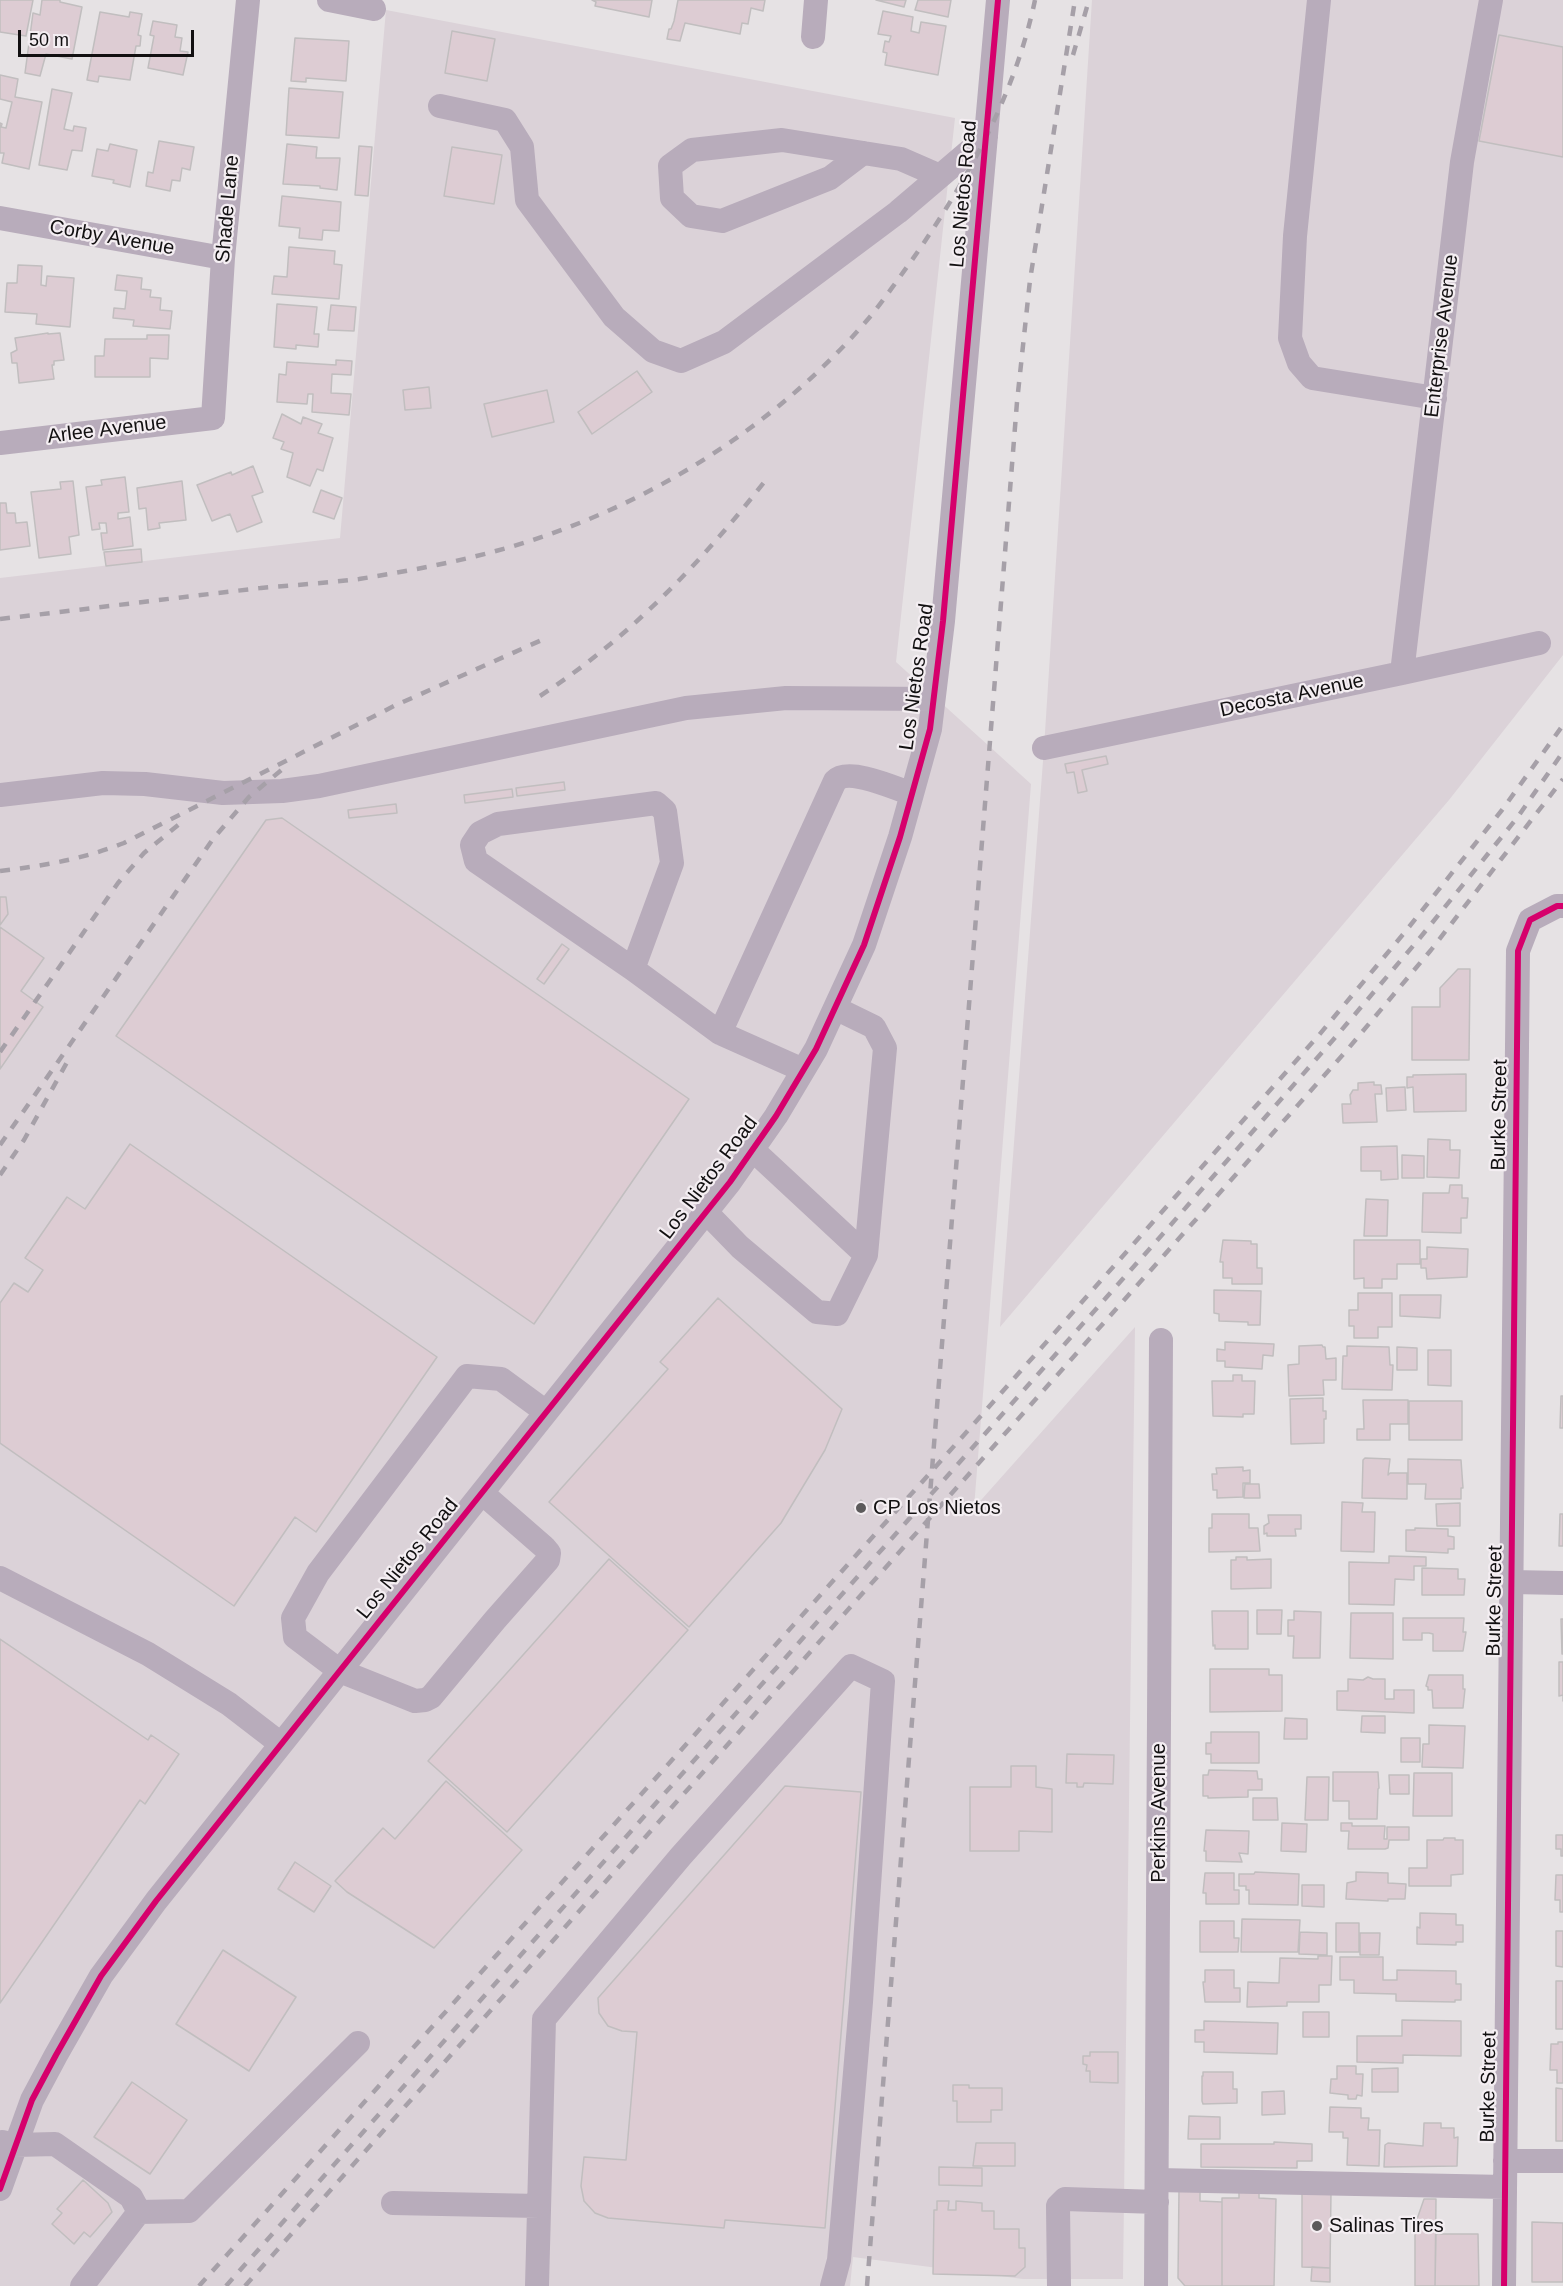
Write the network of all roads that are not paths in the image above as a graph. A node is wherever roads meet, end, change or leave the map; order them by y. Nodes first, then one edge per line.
1 (248, 0) edge
2 (329, 0) edge
3 (816, 0) edge
4 (998, 0) edge
5 (1320, 0) edge
6 (1491, 0) edge
7 (374, 9) dead end
8 (813, 38) dead end
9 (440, 106) dead end
10 (986, 137) junction
11 (863, 153) junction
12 (940, 176) junction
13 (0, 218) edge
14 (223, 258) junction
15 (1434, 398) junction
16 (213, 418) joint
17 (0, 443) edge
18 (1539, 643) dead end
19 (1402, 674) junction
20 (933, 699) junction
21 (1044, 748) dead end
22 (912, 794) junction
23 (0, 795) edge
24 (1563, 906) edge
25 (633, 969) junction
26 (834, 1008) junction
27 (720, 1033) junction
28 (803, 1070) junction
29 (753, 1150) junction
30 (706, 1212) junction
31 (866, 1255) junction
32 (1161, 1340) dead end
33 (546, 1412) junction
34 (482, 1493) junction
35 (0, 1578) edge
36 (1512, 1582) junction
37 (1563, 1583) edge
38 (340, 1671) junction
39 (281, 1744) junction
40 (358, 2043) dead end
41 (7, 2143) edge
42 (1505, 2161) junction
43 (1563, 2161) edge
44 (1505, 2187) junction
45 (0, 2189) edge
46 (1157, 2191) junction
47 (393, 2203) dead end
48 (539, 2206) junction
49 (139, 2212) junction
50 (82, 2286) edge
51 (537, 2286) edge
52 (832, 2286) edge
53 (1059, 2286) edge
54 (1156, 2286) edge
55 (1504, 2286) edge

1 - 14 street, Shade Lane
2 - 7 street
3 - 8 street
4 - 10 street, Los Nietos Road
5 - 15 street
6 - 15 street, Enterprise Avenue
9 - 12 street
10 - 12 street
10 - 20 street, Los Nietos Road
11 - 11 street
11 - 12 street
13 - 14 street, Corby Avenue
14 - 16 street, Shade Lane
15 - 19 street, Enterprise Avenue
16 - 17 street, Arlee Avenue
18 - 19 street, Decosta Avenue
19 - 21 street, Decosta Avenue
20 - 22 street, Los Nietos Road
20 - 23 street
22 - 26 street, Los Nietos Road
22 - 27 street
24 - 36 street, Burke Street
25 - 25 street
25 - 27 street
26 - 28 street, Los Nietos Road
26 - 31 street
27 - 28 street
28 - 29 street, Los Nietos Road
29 - 30 street, Los Nietos Road
29 - 31 street
30 - 31 street
30 - 33 street, Los Nietos Road
32 - 46 street, Perkins Avenue
33 - 34 street, Los Nietos Road
33 - 38 street
34 - 38 street, Los Nietos Road
34 - 38 street
35 - 39 street
36 - 37 street
36 - 42 street, Burke Street
38 - 39 street, Los Nietos Road
39 - 41 street, Los Nietos Road
40 - 49 street
41 - 45 street, Los Nietos Road
41 - 49 street
42 - 43 street
42 - 44 street, Burke Street
44 - 46 street
44 - 55 street, Burke Street
46 - 53 street
46 - 54 street, Perkins Avenue
47 - 48 street
48 - 51 street
48 - 52 street
49 - 50 street

